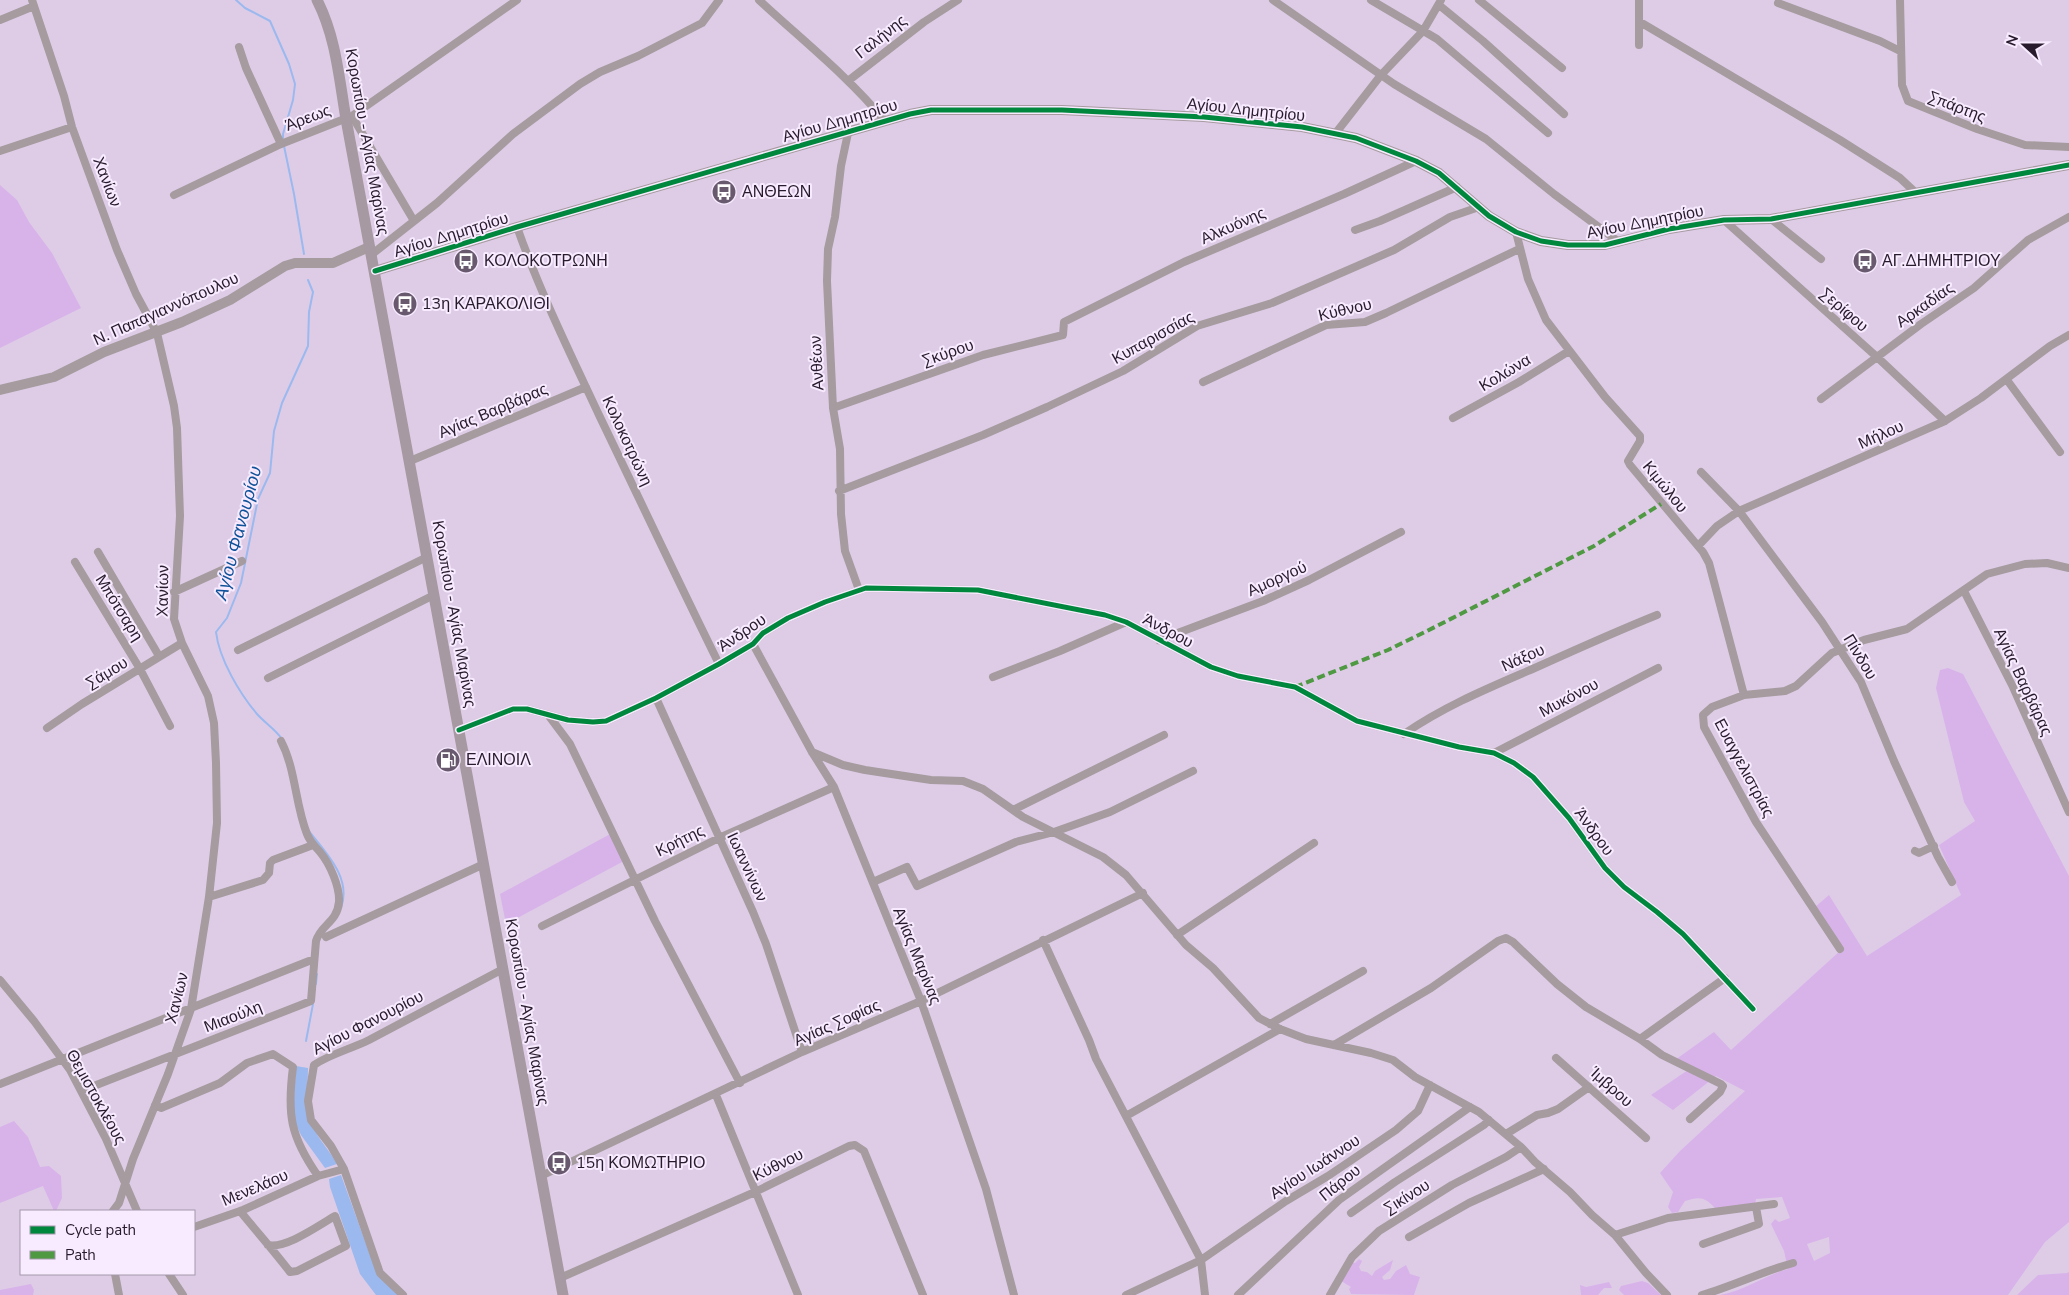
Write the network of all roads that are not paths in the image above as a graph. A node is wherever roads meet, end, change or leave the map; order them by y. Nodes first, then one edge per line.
1 (317, 0) edge
2 (517, 0) edge
3 (719, 0) edge
4 (759, 0) edge
5 (958, 0) edge
6 (1272, 0) edge
7 (1370, 0) edge
8 (1479, 0) edge
9 (1639, 0) edge
10 (1900, 0) edge
11 (1440, 2) edge
12 (33, 3) edge
13 (1778, 3) dead end
14 (0, 20) edge
15 (1640, 22) junction
16 (1423, 31) junction
17 (1639, 45) dead end
18 (239, 47) dead end
19 (1900, 50) junction
20 (1562, 68) dead end
21 (1381, 75) junction
22 (848, 81) junction
23 (1564, 114) dead end
24 (349, 118) junction
25 (885, 121) junction
26 (72, 127) junction
27 (848, 132) junction
28 (1548, 133) dead end
29 (1335, 134) junction
30 (285, 142) junction
31 (2069, 146) edge
32 (0, 151) edge
33 (1416, 161) junction
34 (2069, 165) edge
35 (1457, 187) junction
36 (1916, 193) junction
37 (174, 195) dead end
38 (1479, 207) junction
39 (2069, 217) edge
40 (1770, 219) junction
41 (1724, 220) junction
42 (414, 221) junction
43 (517, 227) junction
44 (1355, 230) dead end
45 (1516, 232) junction
46 (1620, 242) junction
47 (1519, 249) junction
48 (370, 251) junction
49 (1821, 259) dead end
50 (375, 272) junction
51 (1064, 322) joint
52 (157, 332) junction
53 (2069, 335) edge
54 (1569, 351) junction
55 (1877, 357) junction
56 (2007, 380) junction
57 (1203, 382) dead end
58 (586, 387) junction
59 (0, 390) edge
60 (1821, 398) dead end
61 (833, 408) junction
62 (1453, 418) dead end
63 (1945, 421) junction
64 (2060, 452) dead end
65 (410, 461) junction
66 (1701, 472) dead end
67 (839, 491) junction
68 (1739, 512) junction
69 (1401, 532) dead end
70 (1698, 546) junction
71 (98, 552) dead end
72 (427, 557) junction
73 (75, 562) dead end
74 (242, 562) dead end
75 (2069, 568) edge
76 (859, 590) junction
77 (1964, 591) junction
78 (174, 592) junction
79 (434, 595) junction
80 (1657, 615) dead end
81 (1126, 622) junction
82 (1159, 640) junction
83 (182, 643) junction
84 (754, 644) junction
85 (1840, 649) junction
86 (238, 650) dead end
87 (159, 656) junction
88 (719, 664) junction
89 (1658, 668) dead end
90 (140, 669) junction
91 (993, 677) dead end
92 (268, 678) dead end
93 (1744, 695) junction
94 (656, 698) junction
95 (549, 716) junction
96 (170, 726) dead end
97 (47, 728) dead end
98 (459, 730) junction
99 (1404, 734) junction
100 (1164, 735) dead end
101 (281, 741) dead end
102 (812, 752) junction
103 (1494, 753) junction
104 (1193, 771) dead end
105 (834, 787) junction
106 (1013, 810) junction
107 (2069, 812) edge
108 (1054, 832) junction
109 (719, 838) junction
110 (1314, 843) dead end
111 (313, 845) junction
112 (1934, 846) junction
113 (1915, 851) dead end
114 (484, 864) junction
115 (634, 879) junction
116 (873, 882) junction
117 (1952, 882) dead end
118 (1143, 893) junction
119 (210, 896) junction
120 (542, 926) dead end
121 (1177, 935) junction
122 (326, 937) dead end
123 (1043, 940) junction
124 (1840, 949) dead end
125 (314, 961) junction
126 (503, 969) junction
127 (1363, 971) dead end
128 (1725, 978) junction
129 (0, 980) edge
130 (921, 1001) junction
131 (191, 1009) junction
132 (1753, 1009) dead end
133 (1270, 1024) junction
134 (1280, 1029) junction
135 (1640, 1039) junction
136 (1334, 1045) junction
137 (802, 1052) junction
138 (175, 1054) junction
139 (1556, 1058) dead end
140 (61, 1059) junction
141 (740, 1083) junction
142 (0, 1084) edge
143 (1430, 1085) junction
144 (1589, 1088) junction
145 (81, 1091) junction
146 (716, 1095) junction
147 (155, 1105) junction
148 (1470, 1107) junction
149 (1126, 1116) junction
150 (1690, 1119) dead end
151 (1489, 1120) junction
152 (1506, 1134) junction
153 (1646, 1138) dead end
154 (1521, 1146) junction
155 (341, 1169) junction
156 (1544, 1169) junction
157 (318, 1176) junction
158 (541, 1176) junction
159 (125, 1187) junction
160 (755, 1192) junction
161 (1774, 1204) dead end
162 (1756, 1207) junction
163 (114, 1210) edge
164 (136, 1210) edge
165 (240, 1211) junction
166 (1351, 1213) dead end
167 (195, 1227) edge
168 (1614, 1235) junction
169 (1409, 1237) dead end
170 (1702, 1244) dead end
171 (268, 1245) junction
172 (1201, 1260) junction
173 (1792, 1264) dead end
174 (115, 1275) edge
175 (170, 1275) edge
176 (560, 1278) junction
177 (119, 1295) edge
178 (183, 1295) edge
179 (403, 1295) edge
180 (563, 1295) edge
181 (798, 1295) edge
182 (923, 1295) edge
183 (1014, 1295) edge
184 (1126, 1295) edge
185 (1205, 1295) edge
186 (1238, 1295) edge
187 (1330, 1295) edge
188 (1667, 1295) edge
189 (1702, 1295) edge

1 - 24 main road, Κορωπίου - Αγίας Μαρίνας
2 - 24 street, Άρεως
3 - 42 street
4 - 22 street
5 - 22 street, Γαλήνης
6 - 21 street
7 - 16 street
8 - 20 street
9 - 15 street
10 - 19 street, Σπάρτης
11 - 16 street
11 - 23 street
12 - 14 street
12 - 26 street, Χανίων
13 - 19 street
15 - 17 street
15 - 36 street
16 - 21 street
16 - 28 street
18 - 30 street
19 - 31 street, Σπάρτης
21 - 29 street
21 - 46 street
22 - 25 street
24 - 30 street, Άρεως
24 - 42 street
24 - 48 main road, Κορωπίου - Αγίας Μαρίνας
25 - 27 street, Αγίου Δημητρίου
25 - 29 street, Αγίου Δημητρίου
26 - 32 street
26 - 52 street, Χανίων
27 - 43 street, Αγίου Δημητρίου
27 - 61 street, Ανθέων
29 - 33 street, Αγίου Δημητρίου
30 - 37 street, Άρεως
33 - 35 street, Αγίου Δημητρίου
33 - 51 street, Αλκυόνης
34 - 36 street, Αγίου Δημητρίου
35 - 38 street, Αγίου Δημητρίου
35 - 44 street
36 - 40 street, Αγίου Δημητρίου
38 - 45 street, Αγίου Δημητρίου
38 - 67 street, Κυπαρισσίας
39 - 55 street, Αρκαδίας
40 - 41 street, Αγίου Δημητρίου
40 - 49 street
41 - 46 street, Αγίου Δημητρίου
41 - 55 street, Σερίφου
42 - 48 street
43 - 50 street, Αγίου Δημητρίου
43 - 58 street, Κολοκοτρώνη
45 - 46 street, Αγίου Δημητρίου
45 - 47 street, Κιμώλου
47 - 54 street, Κιμώλου
47 - 57 street, Κύθνου
48 - 50 main road, Κορωπίου - Αγίας Μαρίνας
48 - 52 street, Ν. Παπαγιαννόπουλου
50 - 65 main road, Κορωπίου - Αγίας Μαρίνας
51 - 61 street, Σκύρου
52 - 59 street, Ν. Παπαγιαννόπουλου
52 - 78 street, Χανίων
53 - 56 street, Μήλου
54 - 62 street, Κολώνα
54 - 70 street, Κιμώλου
55 - 60 street, Αρκαδίας
55 - 63 street, Σερίφου
56 - 63 street, Μήλου
56 - 64 street
58 - 65 street, Αγίας Βαρβάρας
58 - 88 street, Κολοκοτρώνη
61 - 67 street, Ανθέων
63 - 68 street, Μήλου
65 - 72 main road, Κορωπίου - Αγίας Μαρίνας
66 - 68 street, Πίνδου
67 - 76 street, Ανθέων
68 - 70 street, Μήλου
68 - 85 street, Πίνδου
69 - 82 street, Αμοργού
70 - 93 street, Κιμώλου
71 - 87 street
72 - 79 main road, Κορωπίου - Αγίας Μαρίνας
72 - 86 street
73 - 90 street, Μπότσαρη
74 - 78 street
75 - 77 street, Ευαγγελιστρίας
76 - 81 street, Άνδρου
76 - 84 street, Άνδρου
77 - 85 street, Ευαγγελιστρίας
77 - 107 street, Αγίας Βαρβάρας
78 - 83 street, Χανίων
79 - 92 street
79 - 98 main road, Κορωπίου - Αγίας Μαρίνας
80 - 99 street, Νάξου
81 - 82 street, Άνδρου
81 - 91 street
82 - 99 street, Άνδρου
83 - 87 street, Σάμου
83 - 119 street, Χανίων
84 - 88 street, Άνδρου
84 - 102 street, Αγίας Μαρίνας
85 - 93 street, Ευαγγελιστρίας
85 - 112 street, Πίνδου
87 - 90 street, Σάμου
88 - 94 street, Άνδρου
89 - 103 street, Μυκόνου
90 - 96 street, Μπότσαρη
90 - 97 street, Σάμου
93 - 124 street, Ευαγγελιστρίας
94 - 95 street, Άνδρου
94 - 109 street, Ιωαννίνων
95 - 98 street, Άνδρου
95 - 115 street
98 - 114 main road, Κορωπίου - Αγίας Μαρίνας
99 - 103 street, Άνδρου
100 - 106 street
101 - 111 street
102 - 105 street, Αγίας Μαρίνας
102 - 106 street
103 - 128 street, Άνδρου
104 - 108 street
105 - 109 street, Κρήτης
105 - 116 street, Αγίας Μαρίνας
106 - 108 street
108 - 116 street
108 - 118 street
109 - 115 street, Κρήτης
109 - 137 street, Ιωαννίνων
110 - 121 street
111 - 119 street
111 - 125 street
112 - 113 street
112 - 117 street, Πίνδου
114 - 122 street
114 - 126 main road, Κορωπίου - Αγίας Μαρίνας
115 - 120 street, Κρήτης
115 - 141 street
116 - 130 street, Αγίας Μαρίνας
118 - 121 street
118 - 123 street, Αγίας Σοφίας
119 - 131 street, Χανίων
121 - 133 street
123 - 130 street, Αγίας Σοφίας
123 - 149 street
125 - 131 street
125 - 138 street, Μιαούλη
126 - 155 street, Αγίου Φανουρίου
126 - 158 main road, Κορωπίου - Αγίας Μαρίνας
127 - 133 street
128 - 132 street, Άνδρου
128 - 135 street
129 - 140 street, Θεμιστοκλέους
130 - 137 street, Αγίας Σοφίας
130 - 183 street, Αγίας Μαρίνας
131 - 138 street, Χανίων
131 - 140 street
133 - 134 street
134 - 136 street
134 - 149 street
135 - 136 street
135 - 150 street
136 - 143 street
137 - 141 street, Αγίας Σοφίας
138 - 145 street, Μιαούλη
138 - 147 street, Χανίων
139 - 144 street, Ίμβρου
140 - 142 street
140 - 145 street, Θεμιστοκλέους
141 - 146 street, Αγίας Σοφίας
143 - 148 street
143 - 172 street, Αγίου Ιωάννου
144 - 152 street
144 - 153 street, Ίμβρου
145 - 159 street, Θεμιστοκλέους
146 - 158 street, Αγίας Σοφίας
146 - 160 street
147 - 157 street
147 - 159 street, Χανίων
148 - 151 street
148 - 186 street, Πάρου
149 - 172 street
151 - 152 street
151 - 166 street
152 - 154 street
154 - 156 street
154 - 187 street, Σικίνου
155 - 157 street, Μενελάου
155 - 179 street, Αγίου Φανουρίου
156 - 168 street
156 - 169 street
157 - 165 street, Μενελάου
158 - 176 main road, Κορωπίου - Αγίας Μαρίνας
159 - 163 street, Χανίων
159 - 164 street, Θεμιστοκλέους
160 - 176 street, Κύθνου
160 - 181 street
160 - 182 street, Κύθνου
161 - 162 street
162 - 168 street
162 - 170 street
165 - 167 street, Μενελάου
165 - 171 street
168 - 188 street
171 - 171 street
172 - 184 street, Αγίου Ιωάννου
172 - 185 street
173 - 189 street
174 - 177 street
175 - 178 street
176 - 180 main road, Κορωπίου - Αγίας Μαρίνας

